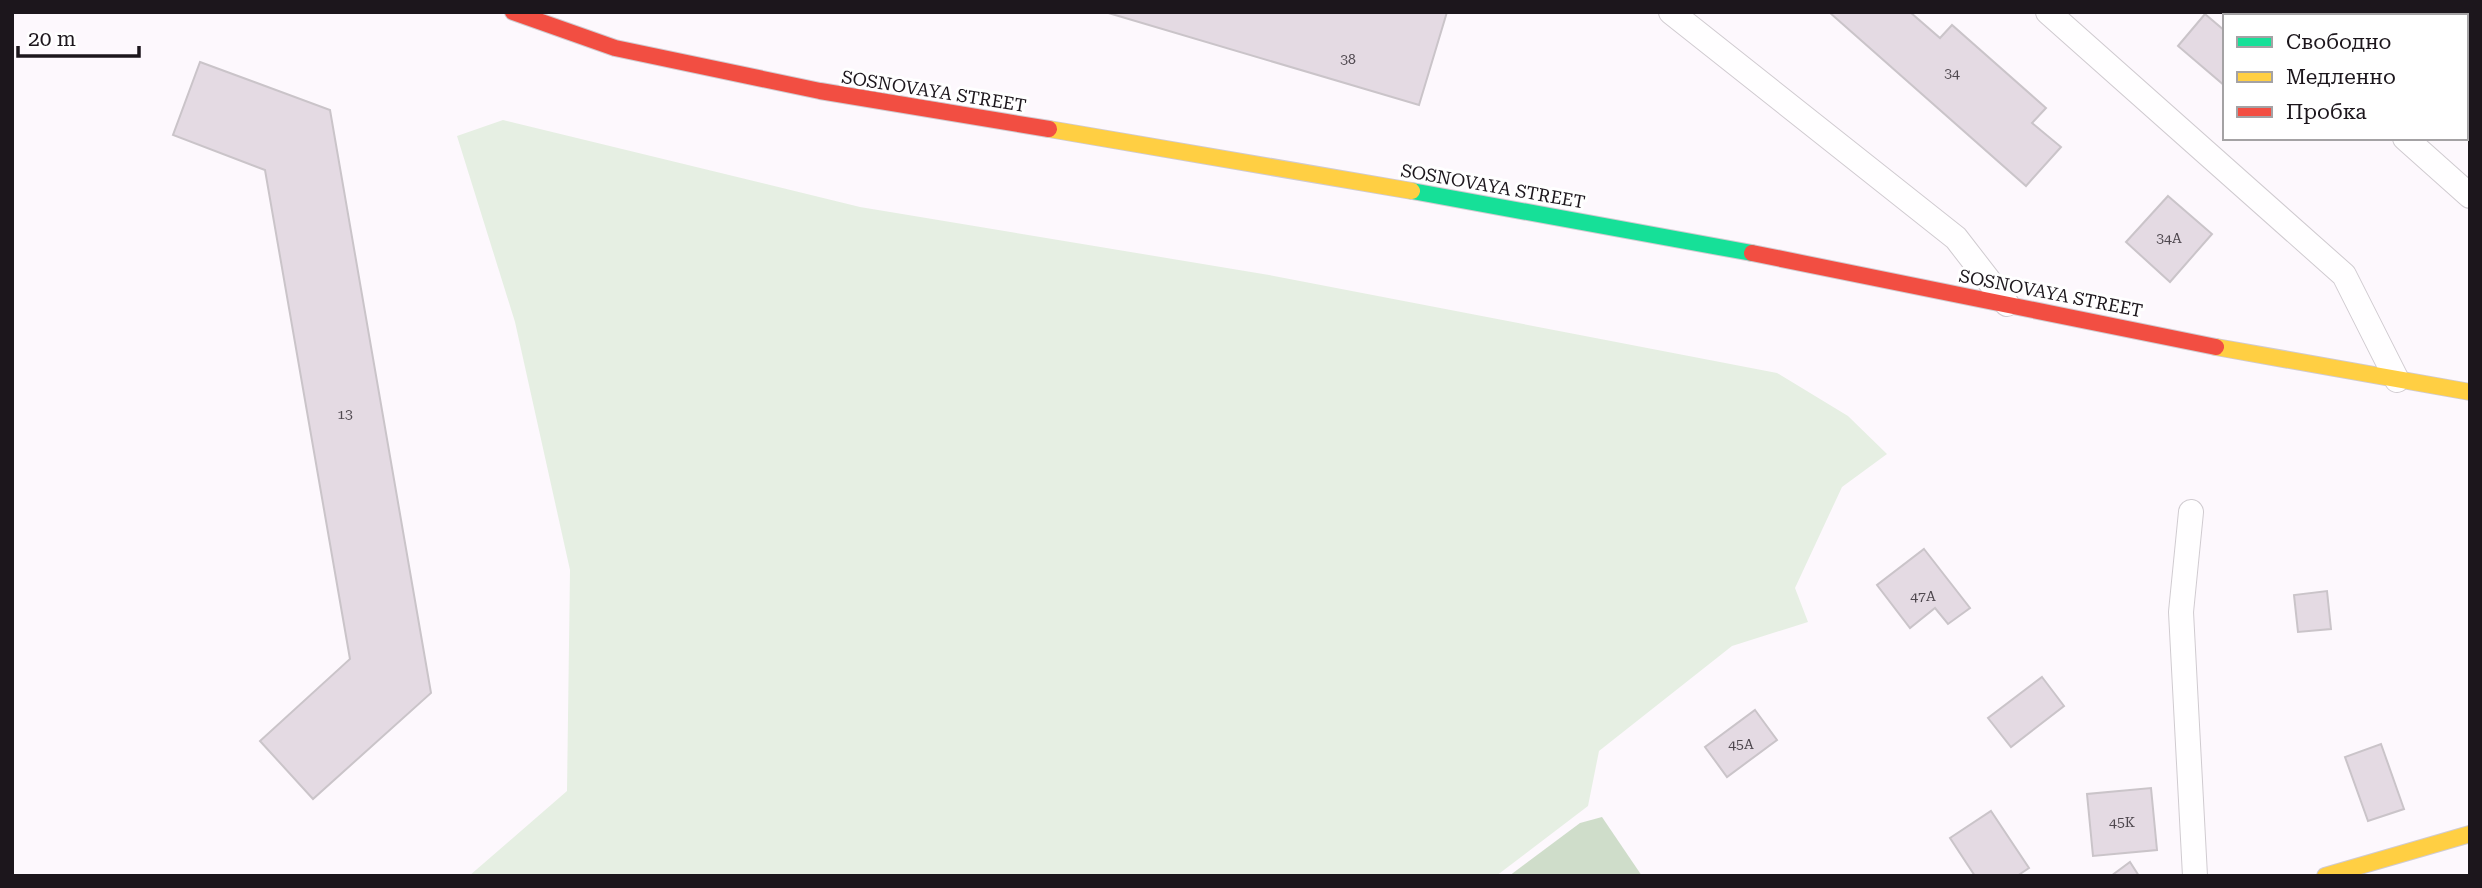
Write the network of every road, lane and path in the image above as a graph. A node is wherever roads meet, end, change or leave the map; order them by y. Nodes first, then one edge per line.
1 (513, 12) edge
2 (1671, 12) edge
3 (2048, 12) edge
4 (2407, 140) edge
5 (2470, 196) edge
6 (2007, 304) junction
7 (2397, 380) junction
8 (2470, 392) edge
9 (2191, 512) dead end
10 (2470, 834) edge
11 (2195, 876) edge
12 (2325, 876) edge

1 - 6 street, SOSNOVAYA STREET
2 - 6 lane
3 - 7 lane
4 - 5 lane
6 - 7 street, SOSNOVAYA STREET
7 - 8 street, SOSNOVAYA STREET
9 - 11 lane
10 - 12 street

